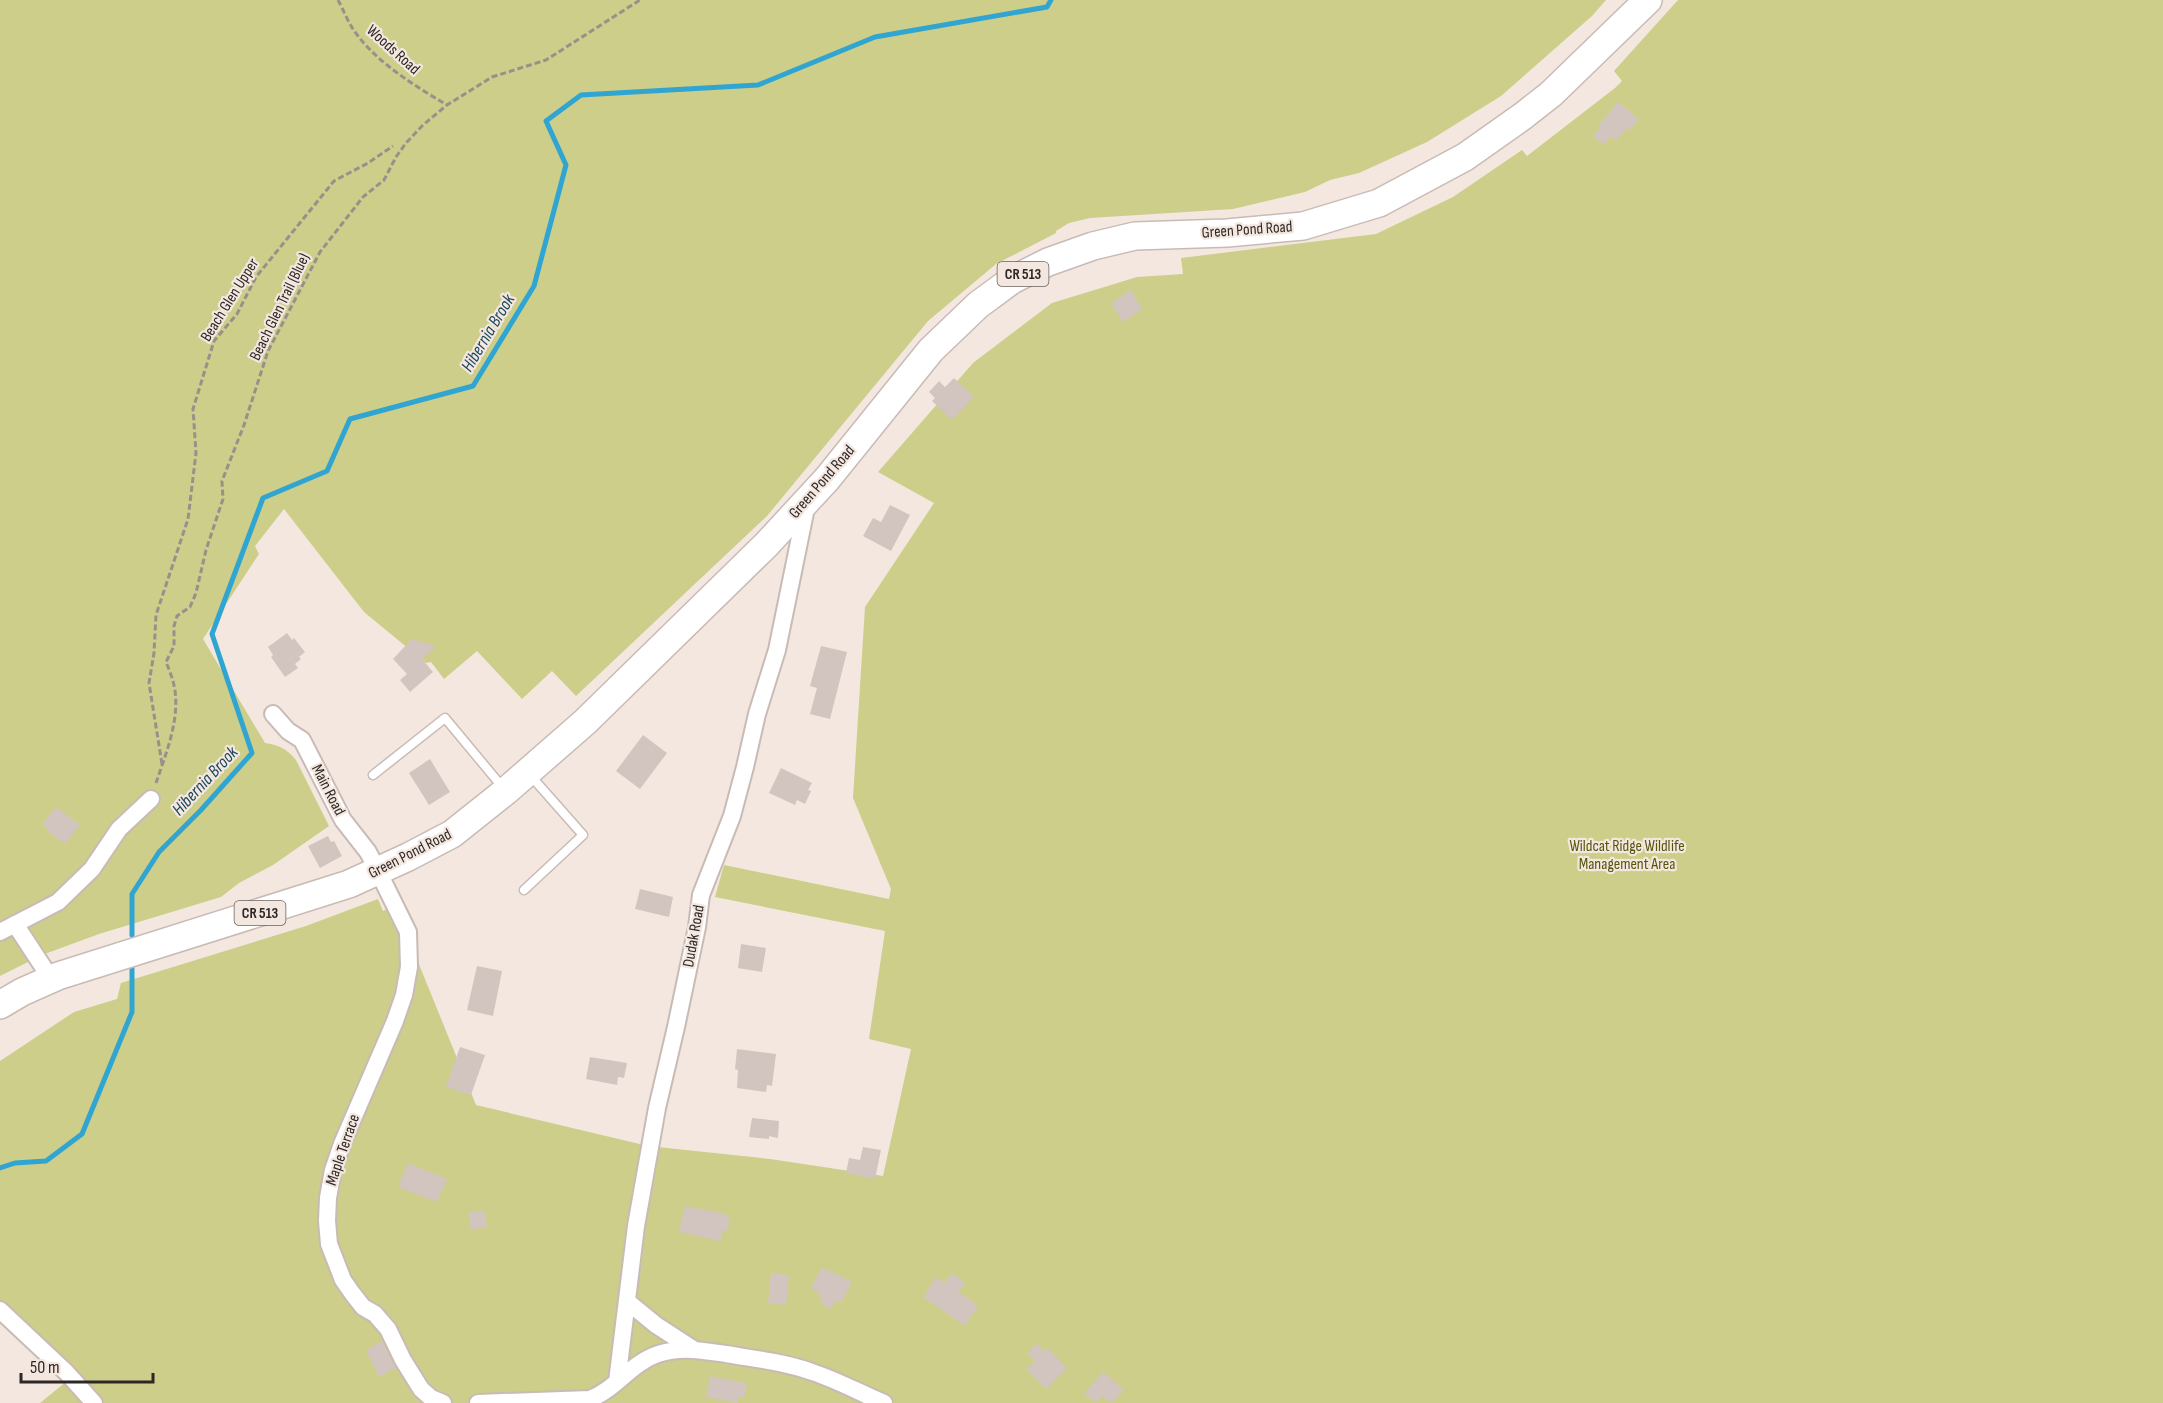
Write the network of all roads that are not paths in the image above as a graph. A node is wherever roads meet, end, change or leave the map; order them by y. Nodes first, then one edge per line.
1 (1648, 0) edge
2 (808, 500) junction
3 (273, 714) dead end
4 (527, 773) junction
5 (373, 776) dead end
6 (506, 791) junction
7 (151, 799) road end
8 (378, 871) junction
9 (524, 890) dead end
10 (7, 928) edge
11 (51, 979) junction
12 (0, 1005) edge
13 (628, 1302) junction
14 (0, 1311) edge
15 (694, 1349) junction
16 (618, 1382) junction
17 (94, 1403) edge
18 (443, 1403) edge
19 (478, 1403) edge
20 (884, 1403) edge

1 - 2 main road, Green Pond Road / CR 513
2 - 4 main road, Green Pond Road / CR 513
2 - 13 street, Dudak Road
3 - 8 street, Main Road
4 - 6 main road, Green Pond Road / CR 513
4 - 9 lane
5 - 6 lane
6 - 8 main road, Green Pond Road / CR 513
7 - 10 street
8 - 11 main road, Green Pond Road / CR 513
8 - 18 street, Maple Terrace
10 - 11 street
11 - 12 main road, Green Pond Road / CR 513
13 - 15 street
13 - 16 street, Dudak Road
14 - 17 street
15 - 16 street
15 - 20 street
16 - 19 street

